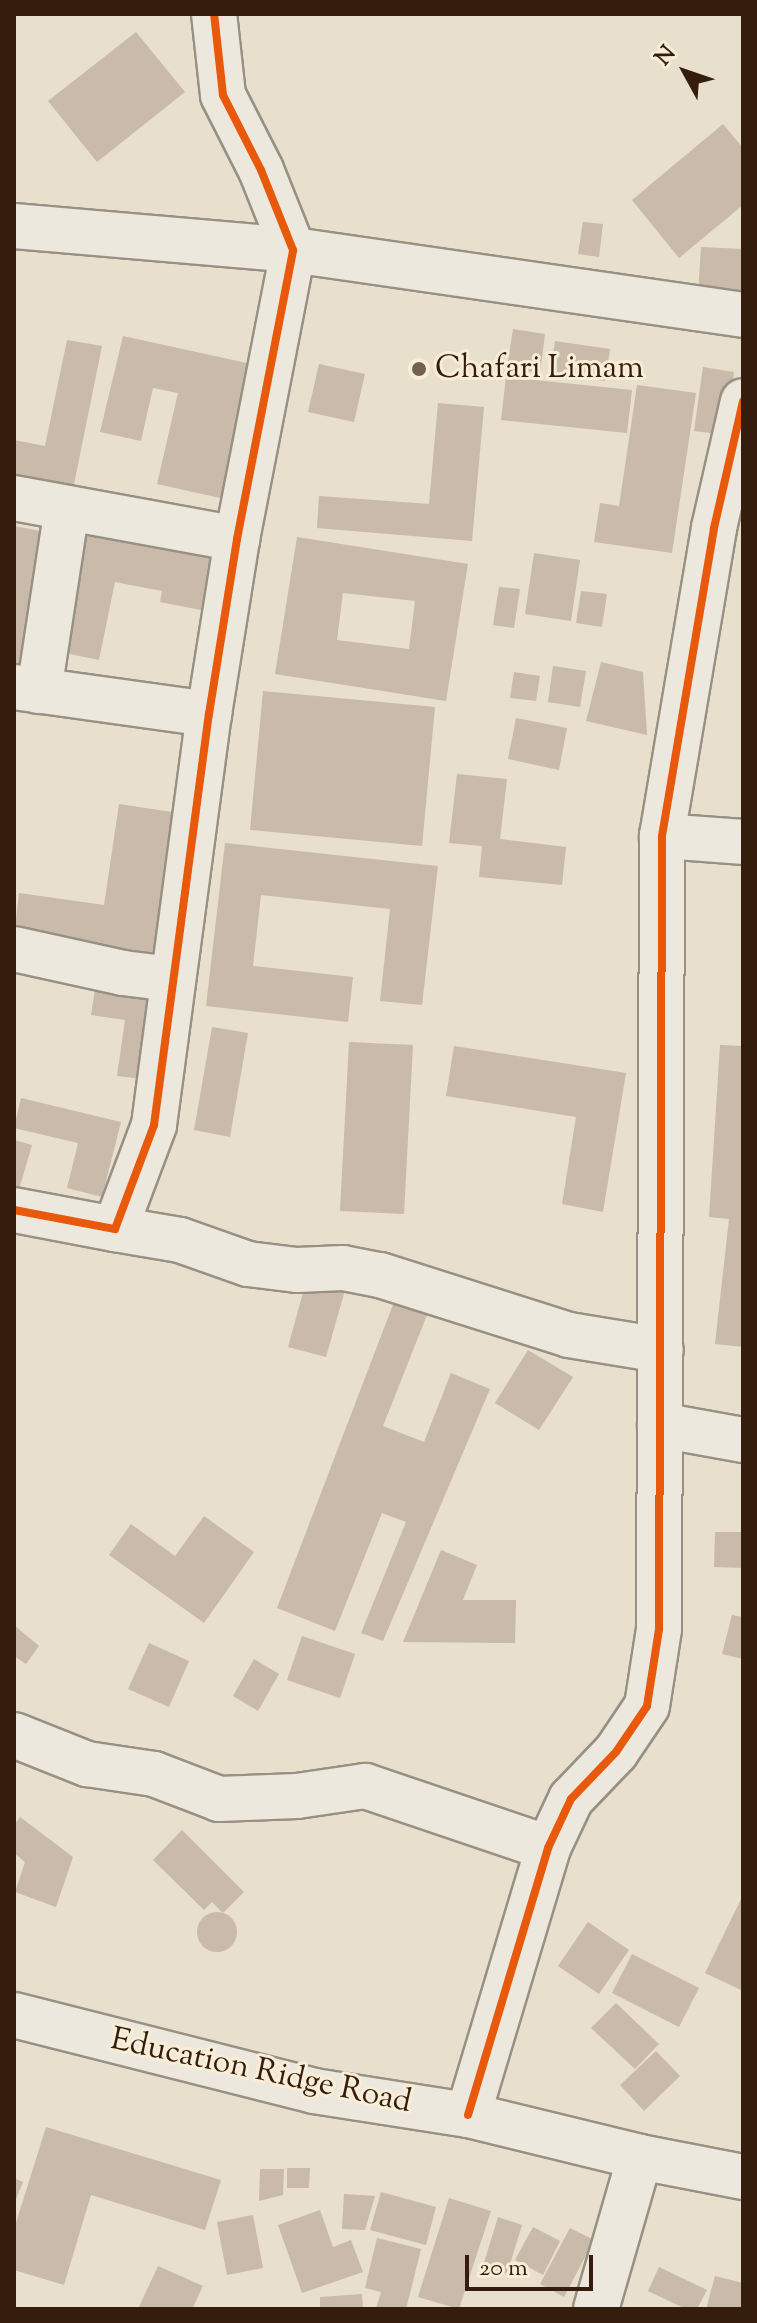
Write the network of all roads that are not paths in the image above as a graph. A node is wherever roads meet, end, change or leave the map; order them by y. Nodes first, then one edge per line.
1 (214, 14) edge
2 (14, 226) edge
3 (293, 250) junction
4 (743, 315) edge
5 (743, 401) edge
6 (14, 498) edge
7 (67, 508) junction
8 (237, 539) junction
9 (26, 689) edge
10 (209, 714) junction
11 (662, 836) junction
12 (743, 842) edge
13 (14, 949) edge
14 (171, 979) junction
15 (14, 1210) edge
16 (115, 1229) junction
17 (661, 1350) junction
18 (660, 1425) junction
19 (743, 1440) edge
20 (14, 1735) edge
21 (548, 1848) junction
22 (14, 2015) edge
23 (468, 2115) junction
24 (640, 2157) junction
25 (743, 2177) edge
26 (596, 2309) edge

1 - 3 street
2 - 3 street
3 - 4 street
3 - 8 street
5 - 11 street
6 - 7 street
7 - 8 street
7 - 9 street
8 - 10 street
9 - 10 street
10 - 14 street
11 - 12 street
11 - 17 street
13 - 14 street
14 - 16 street
15 - 16 street
16 - 17 street
17 - 18 street
18 - 19 street
18 - 21 street
20 - 21 street
21 - 23 street
22 - 23 street, Education Ridge Road
23 - 24 street, Education Ridge Road
24 - 25 street, Education Ridge Road
24 - 26 street

